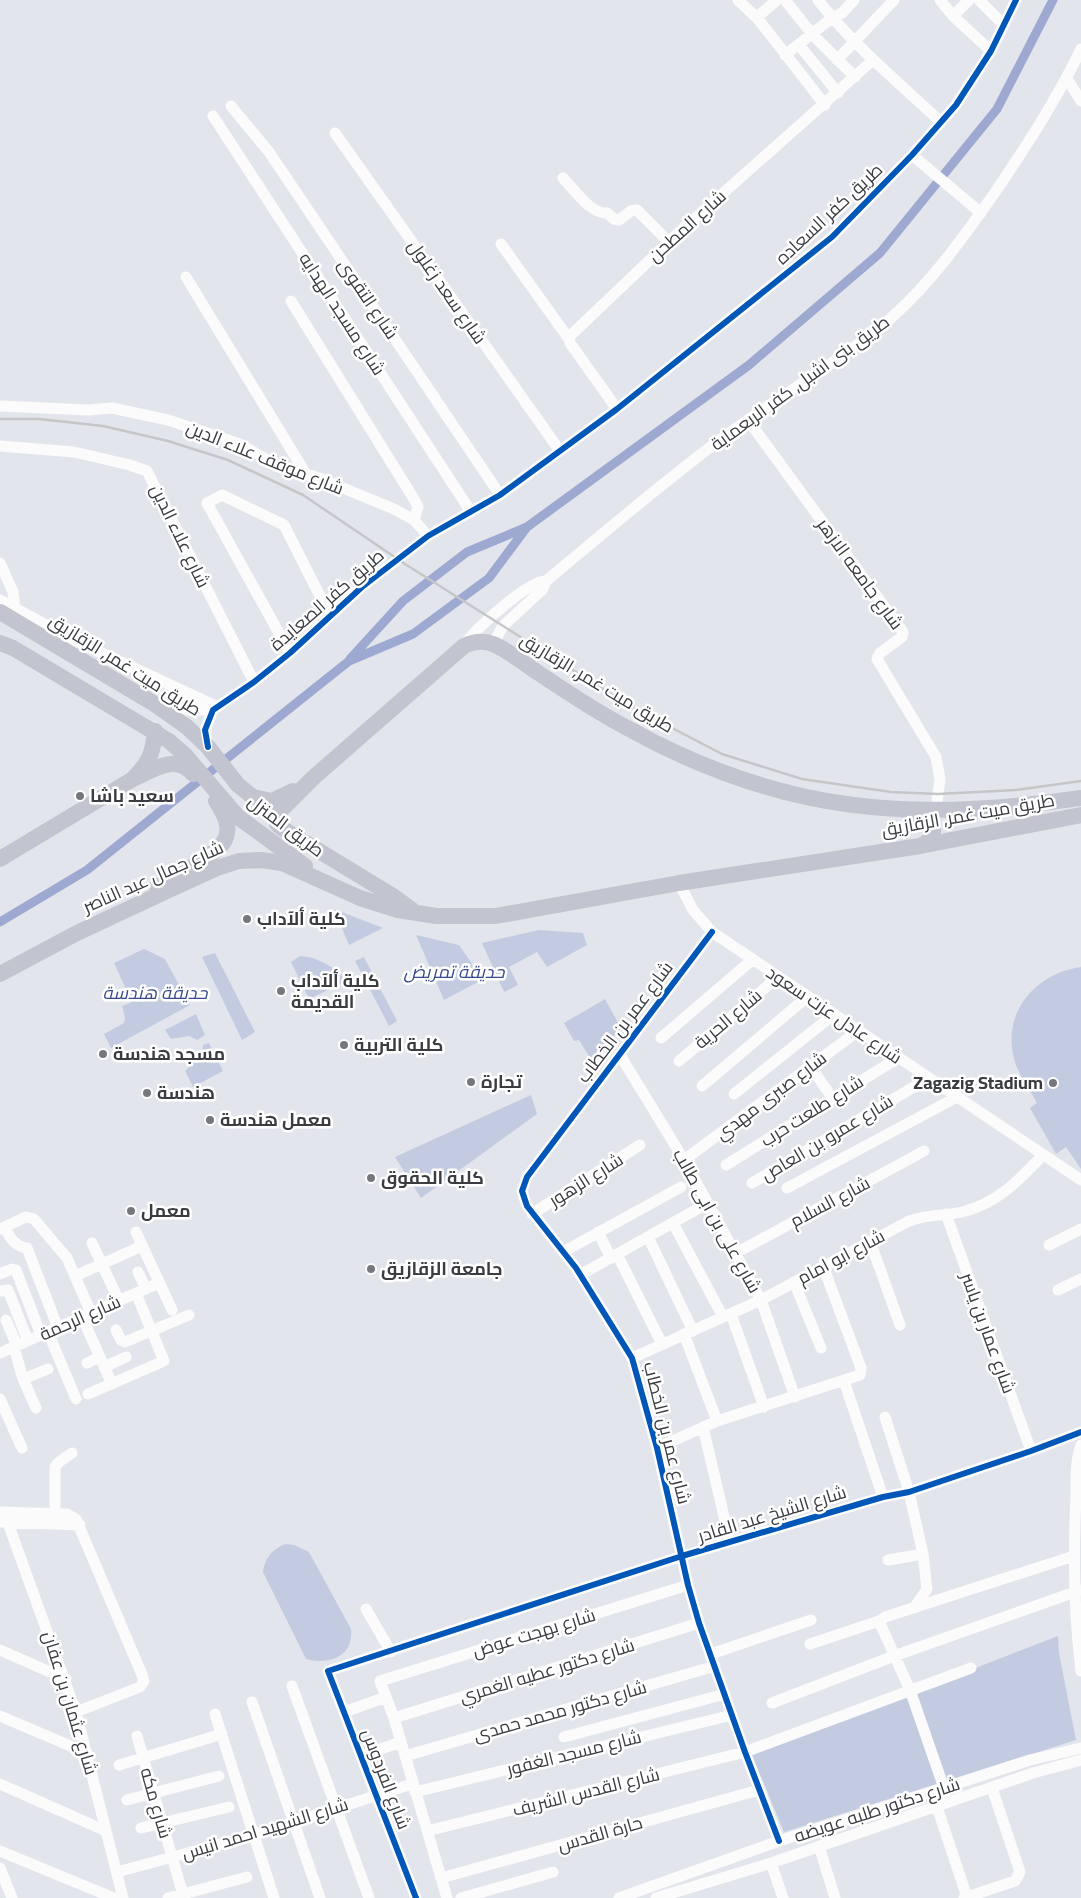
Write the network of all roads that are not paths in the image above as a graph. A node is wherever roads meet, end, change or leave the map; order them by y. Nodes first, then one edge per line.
1 (738, 0) edge
2 (777, 0) edge
3 (786, 0) edge
4 (818, 0) edge
5 (854, 0) edge
6 (894, 0) edge
7 (940, 0) edge
8 (970, 0) edge
9 (979, 0) edge
10 (1016, 0) edge
11 (953, 16) junction
12 (757, 17) junction
13 (832, 18) junction
14 (1004, 25) junction
15 (812, 34) junction
16 (856, 41) junction
17 (798, 45) junction
18 (992, 51) junction
19 (785, 55) junction
20 (1080, 55) edge
21 (837, 60) junction
22 (874, 60) junction
23 (854, 77) junction
24 (1067, 80) junction
25 (838, 92) junction
26 (1081, 101) edge
27 (825, 104) junction
28 (231, 106) dead end
29 (212, 116) dead end
30 (941, 122) junction
31 (335, 133) dead end
32 (912, 155) junction
33 (563, 178) dead end
34 (981, 213) junction
35 (669, 242) junction
36 (501, 244) dead end
37 (186, 278) dead end
38 (291, 301) dead end
39 (569, 339) junction
40 (0, 406) edge
41 (617, 409) junction
42 (748, 420) junction
43 (0, 446) edge
44 (560, 450) junction
45 (306, 474) junction
46 (500, 495) junction
47 (471, 512) junction
48 (414, 520) junction
49 (428, 536) junction
50 (0, 563) edge
51 (546, 581) junction
52 (0, 600) edge
53 (11, 614) edge
54 (330, 616) junction
55 (0, 619) edge
56 (4, 643) edge
57 (492, 644) junction
58 (464, 646) junction
59 (290, 652) junction
60 (254, 682) junction
61 (153, 703) junction
62 (215, 708) junction
63 (155, 731) junction
64 (208, 746) junction
65 (188, 764) junction
66 (314, 777) junction
67 (133, 779) junction
68 (1081, 798) edge
69 (219, 800) junction
70 (936, 809) junction
71 (977, 809) junction
72 (890, 810) junction
73 (1081, 815) edge
74 (988, 832) junction
75 (920, 846) junction
76 (0, 859) edge
77 (329, 884) junction
78 (679, 884) junction
79 (417, 914) junction
80 (102, 922) junction
81 (712, 932) junction
82 (752, 960) junction
83 (0, 974) edge
84 (778, 977) junction
85 (807, 997) junction
86 (833, 1015) junction
87 (858, 1031) junction
88 (661, 1038) dead end
89 (620, 1055) junction
90 (898, 1058) junction
91 (679, 1061) dead end
92 (811, 1067) junction
93 (929, 1078) junction
94 (702, 1086) dead end
95 (734, 1094) dead end
96 (957, 1098) junction
97 (833, 1099) junction
98 (640, 1145) dead end
99 (924, 1151) dead end
100 (1043, 1155) junction
101 (684, 1160) junction
102 (726, 1165) dead end
103 (1081, 1180) edge
104 (752, 1183) dead end
105 (681, 1187) dead end
106 (787, 1188) dead end
107 (708, 1203) junction
108 (532, 1214) junction
109 (946, 1214) junction
110 (673, 1223) junction
111 (2, 1228) edge
112 (1081, 1230) edge
113 (136, 1232) dead end
114 (598, 1232) junction
115 (648, 1237) junction
116 (870, 1242) junction
117 (92, 1243) dead end
118 (1049, 1245) dead end
119 (142, 1246) junction
120 (563, 1252) junction
121 (736, 1253) junction
122 (614, 1256) junction
123 (102, 1264) junction
124 (823, 1266) junction
125 (138, 1272) dead end
126 (0, 1274) edge
127 (580, 1275) junction
128 (75, 1276) junction
129 (1081, 1279) edge
130 (794, 1282) junction
131 (159, 1283) junction
132 (0, 1290) edge
133 (1058, 1290) dead end
134 (141, 1291) junction
135 (761, 1300) junction
136 (119, 1301) junction
137 (172, 1310) dead end
138 (87, 1315) junction
139 (189, 1315) dead end
140 (727, 1315) junction
141 (6, 1320) dead end
142 (900, 1325) dead end
143 (116, 1330) dead end
144 (152, 1331) junction
145 (49, 1332) junction
146 (688, 1333) junction
147 (28, 1341) junction
148 (662, 1344) junction
149 (15, 1346) junction
150 (821, 1348) dead end
151 (0, 1353) edge
152 (126, 1357) dead end
153 (632, 1358) junction
154 (102, 1362) junction
155 (87, 1363) dead end
156 (48, 1369) dead end
157 (23, 1379) junction
158 (844, 1381) junction
159 (112, 1384) junction
160 (88, 1394) dead end
161 (795, 1397) junction
162 (0, 1399) edge
163 (76, 1399) dead end
164 (764, 1406) junction
165 (36, 1408) dead end
166 (885, 1417) dead end
167 (717, 1421) junction
168 (703, 1427) junction
169 (1081, 1432) edge
170 (1081, 1445) edge
171 (22, 1448) dead end
172 (657, 1448) junction
173 (1031, 1452) junction
174 (72, 1453) dead end
175 (909, 1492) junction
176 (882, 1497) junction
177 (2, 1515) edge
178 (55, 1518) junction
179 (730, 1542) junction
180 (923, 1554) junction
181 (682, 1556) junction
182 (1074, 1556) junction
183 (888, 1560) dead end
184 (688, 1585) junction
185 (1078, 1592) edge
186 (914, 1608) junction
187 (366, 1609) dead end
188 (811, 1620) dead end
189 (879, 1621) junction
190 (699, 1623) junction
191 (810, 1644) dead end
192 (0, 1650) edge
193 (391, 1652) junction
194 (711, 1654) junction
195 (894, 1656) junction
196 (715, 1666) junction
197 (971, 1668) dead end
198 (328, 1671) joint
199 (1081, 1671) edge
200 (66, 1679) junction
201 (292, 1686) dead end
202 (910, 1690) junction
203 (725, 1694) junction
204 (386, 1698) junction
205 (252, 1702) dead end
206 (772, 1704) dead end
207 (76, 1712) junction
208 (344, 1712) junction
209 (215, 1714) dead end
210 (732, 1714) junction
211 (0, 1716) edge
212 (394, 1718) junction
213 (222, 1734) junction
214 (137, 1736) dead end
215 (564, 1737) dead end
216 (401, 1742) junction
217 (1081, 1748) edge
218 (745, 1752) junction
219 (87, 1753) junction
220 (361, 1756) junction
221 (404, 1756) junction
222 (143, 1758) junction
223 (1081, 1760) edge
224 (118, 1765) dead end
225 (219, 1776) dead end
226 (0, 1784) edge
227 (414, 1788) junction
228 (944, 1788) junction
229 (992, 1788) junction
230 (758, 1790) junction
231 (154, 1793) junction
232 (376, 1796) junction
233 (127, 1800) dead end
234 (229, 1807) dead end
235 (938, 1807) junction
236 (337, 1808) junction
237 (855, 1817) junction
238 (294, 1822) junction
239 (162, 1823) junction
240 (141, 1828) dead end
241 (106, 1831) junction
242 (427, 1831) junction
243 (861, 1832) junction
244 (254, 1835) junction
245 (779, 1841) junction
246 (819, 1846) junction
247 (0, 1851) edge
248 (172, 1857) junction
249 (771, 1863) junction
250 (0, 1868) edge
251 (117, 1872) junction
252 (553, 1872) dead end
253 (246, 1877) dead end
254 (441, 1878) junction
255 (183, 1896) edge
256 (965, 1897) edge
257 (12, 1898) edge
258 (114, 1898) edge
259 (123, 1898) edge
260 (168, 1898) edge
261 (274, 1898) edge
262 (320, 1898) edge
263 (369, 1898) edge
264 (416, 1898) edge
265 (448, 1898) edge
266 (461, 1898) edge
267 (619, 1898) edge
268 (656, 1898) edge
269 (783, 1898) edge
270 (835, 1898) edge

1 - 12 street
2 - 12 street
3 - 15 street
4 - 13 street
5 - 13 street
6 - 16 street
7 - 11 street
8 - 11 street
9 - 14 street
10 - 14 street, طريق كفر السعاده
11 - 18 street
12 - 19 street
13 - 15 street
13 - 16 street
14 - 18 street, طريق كفر السعاده
15 - 17 street
15 - 21 street
16 - 21 street
16 - 22 street
17 - 19 street
17 - 25 street
18 - 30 street, طريق كفر السعاده
19 - 27 street
20 - 24 street, طريق بنى اشبل, كفر الربعماية
21 - 23 street
22 - 23 street, شارع المطحن
22 - 30 street
23 - 25 street, شارع المطحن
24 - 26 street
24 - 34 street, طريق بنى اشبل, كفر الربعماية
25 - 27 street, شارع المطحن
27 - 35 street, شارع المطحن
28 - 46 street, شارع التقوى
29 - 47 street, شارع مسجد الهدايه
30 - 32 street, طريق كفر السعاده
31 - 44 street, شارع سعد زغلول
32 - 34 street
32 - 41 street, طريق كفر السعاده
33 - 35 street
34 - 42 street, طريق بنى اشبل, كفر الربعماية
35 - 39 street, شارع المطحن
36 - 39 street
37 - 45 street
38 - 48 street
39 - 41 street
40 - 45 street, شارع موقف علاء الدين
41 - 44 street, طريق كفر الصعايدة
42 - 51 street, طريق بنى اشبل, كفر الربعماية
42 - 70 street, شارع جامعه الازهر
43 - 60 street, شارع علاء الدين
44 - 46 street, طريق كفر الصعايدة
45 - 48 street, شارع موقف علاء الدين
46 - 47 street, طريق كفر الصعايدة
47 - 49 street, طريق كفر الصعايدة
48 - 49 street, شارع موقف علاء الدين
49 - 54 street, طريق كفر الصعايدة
50 - 53 street
51 - 57 street
51 - 58 street
52 - 53 street
53 - 55 highway, طريق ميت غمر, الزقازيق
53 - 61 highway, طريق ميت غمر, الزقازيق
53 - 62 street
54 - 59 street, طريق كفر الصعايدة
54 - 59 street
56 - 63 highway
57 - 58 highway, طريق ميت غمر, الزقازيق
57 - 72 highway, طريق ميت غمر, الزقازيق
58 - 66 highway
59 - 60 street, طريق كفر الصعايدة
60 - 62 street, طريق كفر الصعايدة
61 - 62 street
61 - 64 highway, طريق ميت غمر, الزقازيق
62 - 64 street
63 - 65 highway
63 - 67 highway
64 - 66 highway, طريق ميت غمر, الزقازيق
65 - 67 highway
65 - 69 highway
66 - 79 highway
67 - 76 highway
68 - 71 highway, طريق ميت غمر, الزقازيق
69 - 77 highway, طريق المنزل
69 - 80 highway
70 - 71 highway, طريق ميت غمر, الزقازيق
70 - 72 highway, طريق ميت غمر, الزقازيق
71 - 74 highway
72 - 75 highway
73 - 74 highway, طريق ميت غمر, الزقازيق
74 - 75 highway, طريق ميت غمر, الزقازيق
75 - 78 highway, طريق ميت غمر, الزقازيق
77 - 79 highway, طريق ميت غمر, الزقازيق
77 - 80 highway, شارع جمال عبد الناصر
78 - 79 highway, طريق ميت غمر, الزقازيق
78 - 81 street, شارع عادل عزت سعود
80 - 83 highway, شارع جمال عبد الناصر
81 - 82 street, شارع عادل عزت سعود
81 - 89 street, شارع عمر بن الخطاب
82 - 84 street, شارع عادل عزت سعود
82 - 88 street
84 - 85 street, شارع عادل عزت سعود
84 - 91 street, شارع الحرية
85 - 86 street, شارع عادل عزت سعود
85 - 94 street
86 - 87 street, شارع عادل عزت سعود
86 - 95 street
87 - 90 street, شارع عادل عزت سعود
87 - 92 street, شارع صبرى مهدي
89 - 101 street, شارع على بن ابى طالب
89 - 108 street, شارع عمر بن الخطاب
90 - 93 street, شارع عادل عزت سعود
90 - 97 street, شارع طلعت حرب
92 - 97 street
92 - 101 street, شارع صبرى مهدي
93 - 96 street, شارع عادل عزت سعود
93 - 104 street, شارع عمرو بن العاص
96 - 100 street, شارع عادل عزت سعود
96 - 106 street
97 - 102 street, شارع طلعت حرب
98 - 108 street, شارع الزهور
99 - 121 street, شارع السلام
100 - 103 street, شارع عادل عزت سعود
100 - 109 street, شارع ابو امام
101 - 107 street, شارع على بن ابى طالب
105 - 114 street
107 - 110 street
107 - 121 street, شارع على بن ابى طالب
108 - 120 street, شارع عمر بن الخطاب
109 - 116 street, شارع ابو امام
109 - 173 street, شارع عمار بن ياسر
110 - 115 street
110 - 140 street
111 - 128 street
111 - 145 street
112 - 118 street
113 - 119 street
114 - 120 street
114 - 122 street
115 - 122 street
115 - 146 street
116 - 124 street, شارع ابو امام
116 - 142 street
117 - 123 street
119 - 123 street
119 - 131 street
120 - 127 street, شارع عمر بن الخطاب
121 - 135 street, شارع على بن ابى طالب
122 - 127 street
122 - 148 street
123 - 128 street
123 - 136 street
124 - 130 street, شارع ابو امام
124 - 158 street
125 - 134 street
126 - 145 street
127 - 153 street, شارع عمر بن الخطاب
128 - 138 street
129 - 133 street
130 - 135 street, شارع ابو امام
130 - 150 street
131 - 134 street, شارع الرحمة
131 - 137 street
132 - 147 street
134 - 136 street, شارع الرحمة
134 - 144 street
135 - 140 street, شارع ابو امام
135 - 161 street, شارع على بن ابى طالب
136 - 138 street, شارع الرحمة
138 - 145 street, شارع الرحمة
138 - 154 street
139 - 144 street
140 - 146 street, شارع ابو امام
140 - 164 street
141 - 149 street
143 - 144 street
144 - 159 street
145 - 147 street, شارع الرحمة
145 - 163 street
146 - 148 street, شارع ابو امام
146 - 167 street
147 - 149 street, شارع الرحمة
148 - 153 street, شارع ابو امام
149 - 151 street, شارع الرحمة
149 - 157 street
152 - 154 street
153 - 172 street, شارع عمر بن الخطاب
154 - 155 street
154 - 159 street
156 - 157 street
157 - 165 street
158 - 161 street
158 - 176 street
159 - 160 street
161 - 164 street
162 - 171 street
164 - 167 street
166 - 175 street
167 - 168 street
168 - 172 street
168 - 179 street
169 - 173 street, شارع الشيخ عبد القادر
170 - 182 street
172 - 181 street, شارع عمر بن الخطاب
173 - 175 street, شارع الشيخ عبد القادر
174 - 178 street
175 - 176 street, شارع الشيخ عبد القادر
175 - 180 street
176 - 179 street, شارع الشيخ عبد القادر
177 - 178 street
177 - 200 street, شارع عثمان بن عفان
178 - 207 street
179 - 181 street, شارع الشيخ عبد القادر
180 - 183 street
180 - 186 street
181 - 184 street, شارع عمر بن الخطاب
181 - 193 street, شارع الشيخ عبد القادر
182 - 185 street
182 - 186 street
184 - 190 street, شارع عمر بن الخطاب
184 - 204 street, شارع بهجت عوض
185 - 195 street
185 - 199 street
186 - 189 street
187 - 193 street
188 - 194 street
189 - 191 street
189 - 195 street
190 - 194 street, شارع عمر بن الخطاب
190 - 212 street, شارع دكتور عطيه الغمري
192 - 200 street
193 - 198 street, شارع الشيخ عبد القادر
194 - 196 street, شارع عمر بن الخطاب
195 - 202 street
195 - 206 street
196 - 203 street, شارع عمر بن الخطاب
196 - 221 street, شارع دكتور محمد حمدى
197 - 202 street, شارع القدس الشريف
198 - 208 street, شارع الفردوس
200 - 207 street, شارع عثمان بن عفان
201 - 236 street
202 - 218 street, شارع القدس الشريف
202 - 228 street
203 - 210 street, شارع عمر بن الخطاب
203 - 215 street
204 - 208 street
204 - 212 street
205 - 238 street
207 - 219 street, شارع عثمان بن عفان
208 - 220 street, شارع الفردوس
209 - 213 street
210 - 218 street, شارع عمر بن الخطاب
210 - 227 street, شارع مسجد الغفور
211 - 219 street
212 - 216 street
213 - 222 street
213 - 244 street
214 - 222 street, شارع مكه
216 - 220 street
216 - 221 street
217 - 228 street, شارع دكتور طلبه عويضه
218 - 230 street, شارع عمر بن الخطاب
218 - 242 street, شارع القدس الشريف
219 - 241 street, شارع عثمان بن عفان
220 - 232 street, شارع الفردوس
221 - 227 street
222 - 224 street
222 - 231 street, شارع مكه
223 - 229 street, شارع دكتور طلبه عويضه
225 - 231 street
226 - 241 street
227 - 232 street, شارع الشهيد احمد انيس
227 - 242 street
228 - 237 street, شارع دكتور طلبه عويضه
229 - 235 street, شارع دكتور طلبه عويضه
229 - 256 street
230 - 245 street, شارع عمر بن الخطاب
230 - 254 street, حارة القدس
231 - 233 street
231 - 239 street, شارع مكه
232 - 236 street, شارع الشهيد احمد انيس
232 - 264 street, شارع الفردوس
234 - 239 street
235 - 243 street, شارع دكتور طلبه عويضه
235 - 256 street
236 - 238 street, شارع الشهيد احمد انيس
236 - 263 street
237 - 243 street
237 - 245 street, شارع دكتور طلبه عويضه
238 - 244 street, شارع الشهيد احمد انيس
238 - 262 street
239 - 240 street
239 - 248 street, شارع مكه
241 - 251 street, شارع عثمان بن عفان
242 - 254 street
243 - 246 street, شارع دكتور طلبه عويضه
244 - 248 street, شارع الشهيد احمد انيس
244 - 261 street
245 - 267 street, شارع دكتور طلبه عويضه
246 - 249 street, شارع دكتور طلبه عويضه
246 - 270 street
247 - 258 street
248 - 251 street, شارع الشهيد احمد انيس
248 - 255 street, شارع مكه
249 - 268 street, شارع دكتور طلبه عويضه
249 - 269 street
250 - 257 street
251 - 259 street, شارع عثمان بن عفان
252 - 266 street
253 - 255 street
254 - 265 street
255 - 260 street

